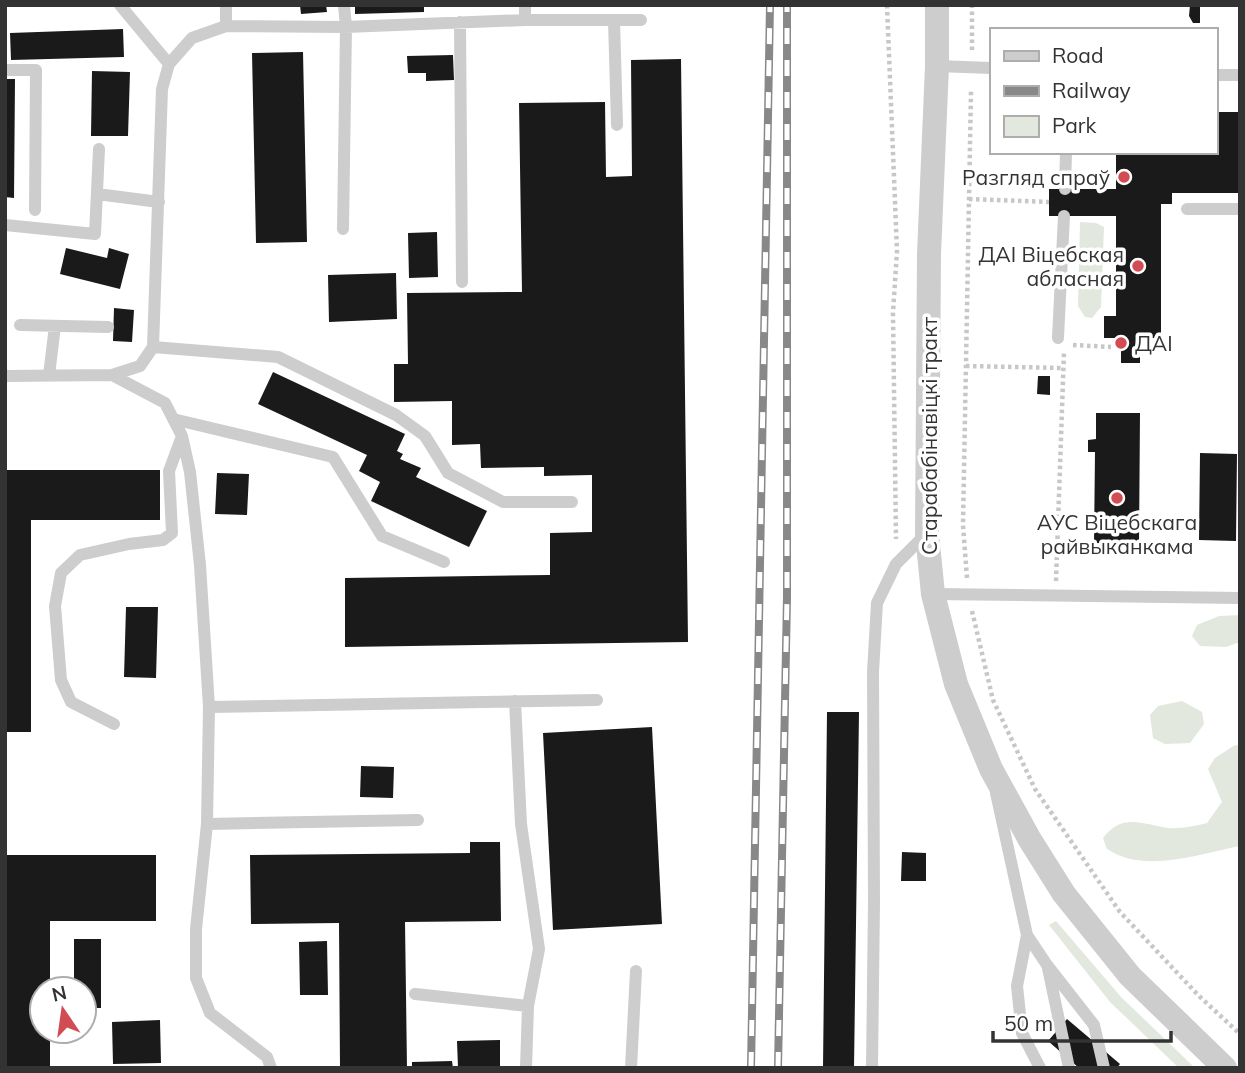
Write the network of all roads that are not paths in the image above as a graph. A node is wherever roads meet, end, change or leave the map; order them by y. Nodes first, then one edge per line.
1 (120, 5) edge
2 (226, 5) edge
3 (344, 5) edge
4 (526, 5) edge
5 (937, 5) edge
6 (524, 20) junction
7 (614, 20) junction
8 (640, 20) dead end
9 (460, 22) junction
10 (226, 26) junction
11 (346, 27) junction
12 (169, 64) junction
13 (937, 66) junction
14 (990, 68) edge
15 (5, 71) edge
16 (1217, 75) edge
17 (1240, 75) edge
18 (617, 125) dead end
19 (99, 149) dead end
20 (1066, 154) edge
21 (1065, 189) dead end
22 (97, 194) junction
23 (159, 202) junction
24 (35, 209) dead end
25 (1187, 209) dead end
26 (1240, 209) edge
27 (1064, 216) dead end
28 (5, 225) edge
29 (343, 229) dead end
30 (461, 282) dead end
31 (20, 325) dead end
32 (55, 326) junction
33 (108, 327) dead end
34 (1058, 338) dead end
35 (153, 347) junction
36 (50, 375) junction
37 (112, 375) junction
38 (5, 376) edge
39 (173, 419) junction
40 (183, 436) junction
41 (572, 502) dead end
42 (927, 534) junction
43 (444, 562) dead end
44 (933, 594) junction
45 (1240, 598) edge
46 (597, 700) dead end
47 (515, 701) junction
48 (209, 707) junction
49 (114, 724) dead end
50 (991, 769) junction
51 (418, 820) dead end
52 (207, 824) junction
53 (1027, 935) junction
54 (1048, 965) junction
55 (636, 971) dead end
56 (415, 994) dead end
57 (528, 1006) junction
58 (271, 1068) edge
59 (526, 1068) edge
60 (631, 1068) edge
61 (872, 1068) edge
62 (1040, 1068) edge
63 (1069, 1068) edge
64 (1104, 1068) edge
65 (1225, 1068) edge

1 - 12 lane
2 - 10 lane
3 - 11 lane
4 - 6 lane
5 - 13 street, Старабабінавіцкі тракт
6 - 7 lane
6 - 9 lane
7 - 8 lane
7 - 18 lane
9 - 11 lane
9 - 30 lane
10 - 11 lane
10 - 12 lane
11 - 29 lane
12 - 23 lane
13 - 14 lane
13 - 42 street, Старабабінавіцкі тракт
15 - 24 lane
16 - 17 lane
19 - 22 lane
20 - 21 lane
22 - 23 lane
22 - 28 lane
23 - 35 lane
25 - 26 lane
27 - 34 lane
31 - 32 lane
32 - 33 lane
32 - 36 lane
35 - 37 lane
35 - 41 lane
36 - 37 lane
36 - 38 lane
37 - 39 lane
39 - 40 lane
39 - 43 lane
40 - 48 lane
40 - 49 lane
42 - 44 street, Старабабінавіцкі тракт
42 - 61 lane
44 - 45 lane
44 - 50 street, Старабабінавіцкі тракт
46 - 47 lane
47 - 48 lane
47 - 57 lane
48 - 52 lane
50 - 53 lane
50 - 65 street, Старабабінавіцкі тракт
51 - 52 lane
52 - 58 lane
53 - 54 lane
53 - 62 lane
54 - 63 lane
54 - 64 lane
55 - 60 lane
56 - 57 lane
57 - 59 lane

